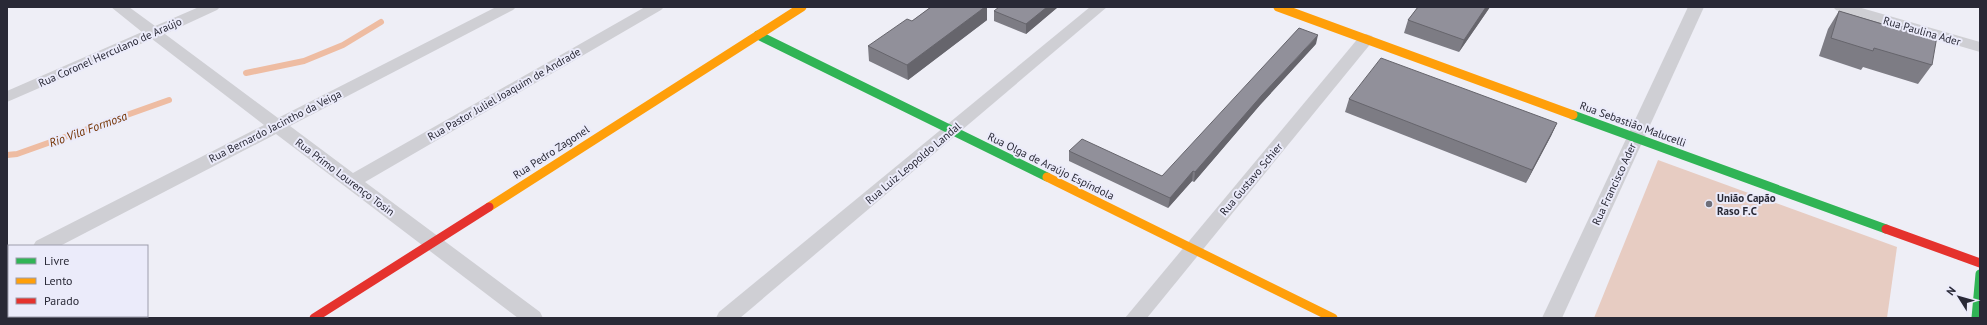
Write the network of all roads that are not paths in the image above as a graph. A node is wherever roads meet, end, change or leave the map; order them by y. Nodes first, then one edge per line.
1 (119, 7) edge
2 (212, 7) edge
3 (508, 7) edge
4 (656, 7) edge
5 (802, 7) edge
6 (1099, 7) edge
7 (1278, 7) edge
8 (1696, 7) edge
9 (1841, 7) edge
10 (154, 33) junction
11 (758, 35) junction
12 (1366, 39) junction
13 (1980, 47) edge
14 (7, 97) edge
15 (276, 125) junction
16 (951, 130) junction
17 (1636, 137) junction
18 (352, 182) junction
19 (432, 242) junction
20 (45, 245) edge
21 (1193, 249) junction
22 (1980, 263) edge
23 (1980, 274) edge
24 (314, 318) edge
25 (533, 318) edge
26 (726, 318) edge
27 (1135, 318) edge
28 (1333, 318) edge
29 (1552, 318) edge
30 (1976, 318) edge

1 - 10 street, Rua Primo Lourenço Tosin
2 - 10 street, Rua Coronel Herculano de Araújo
3 - 15 street, Rua Bernardo Jacintho da Veiga
4 - 18 street, Rua Pastor Juliel Joaquim de Andrade
5 - 11 street, Rua Pedro Zagonel
6 - 16 street, Rua Luiz Leopoldo Landal
7 - 12 street, Rua Sebastião Malucelli
8 - 17 street, Rua Francisco Ader
9 - 13 street, Rua Paulina Ader
10 - 14 street, Rua Coronel Herculano de Araújo
10 - 15 street, Rua Primo Lourenço Tosin
11 - 16 street, Rua Olga de Araújo Espíndola
11 - 19 street, Rua Pedro Zagonel
12 - 17 street, Rua Sebastião Malucelli
12 - 21 street, Rua Gustavo Schier
15 - 18 street, Rua Primo Lourenço Tosin
15 - 20 street, Rua Bernardo Jacintho da Veiga
16 - 21 street, Rua Olga de Araújo Espíndola
16 - 26 street, Rua Luiz Leopoldo Landal
17 - 22 street, Rua Sebastião Malucelli
17 - 29 street, Rua Francisco Ader
18 - 19 street, Rua Primo Lourenço Tosin
19 - 24 street, Rua Pedro Zagonel
19 - 25 street, Rua Primo Lourenço Tosin
21 - 27 street, Rua Gustavo Schier
21 - 28 street, Rua Olga de Araújo Espíndola
23 - 30 street

